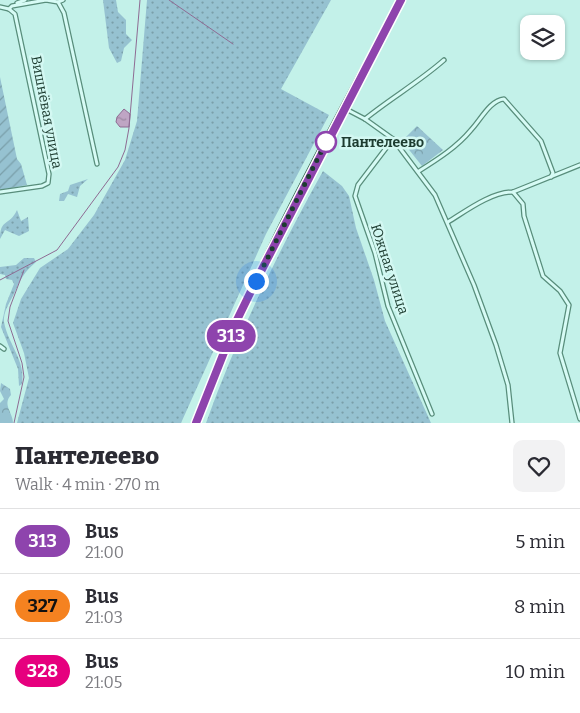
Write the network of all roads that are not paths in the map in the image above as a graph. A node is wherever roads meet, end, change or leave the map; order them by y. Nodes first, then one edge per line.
1 (25, 0) edge
2 (63, 0) edge
3 (402, 0) edge
4 (58, 2) junction
5 (0, 7) edge
6 (11, 7) junction
7 (444, 60) dead end
8 (344, 108) junction
9 (364, 119) junction
10 (393, 139) junction
11 (97, 164) dead end
12 (580, 165) edge
13 (419, 171) junction
14 (551, 178) junction
15 (0, 192) edge
16 (513, 192) junction
17 (448, 222) junction
18 (0, 346) edge
19 (4, 349) dead end
20 (432, 414) dead end
21 (580, 419) edge
22 (196, 423) edge
23 (512, 423) edge

1 - 6 street
2 - 4 street
3 - 8 main road
4 - 6 street
4 - 11 street
5 - 6 street
6 - 15 street, Вишнёвая улица
7 - 9 street
8 - 9 street
8 - 22 main road
9 - 10 street
10 - 13 street
10 - 20 street, Южная улица
12 - 14 street
13 - 14 street
13 - 17 street
14 - 16 street
16 - 17 street
16 - 21 street
17 - 23 street
18 - 19 street

